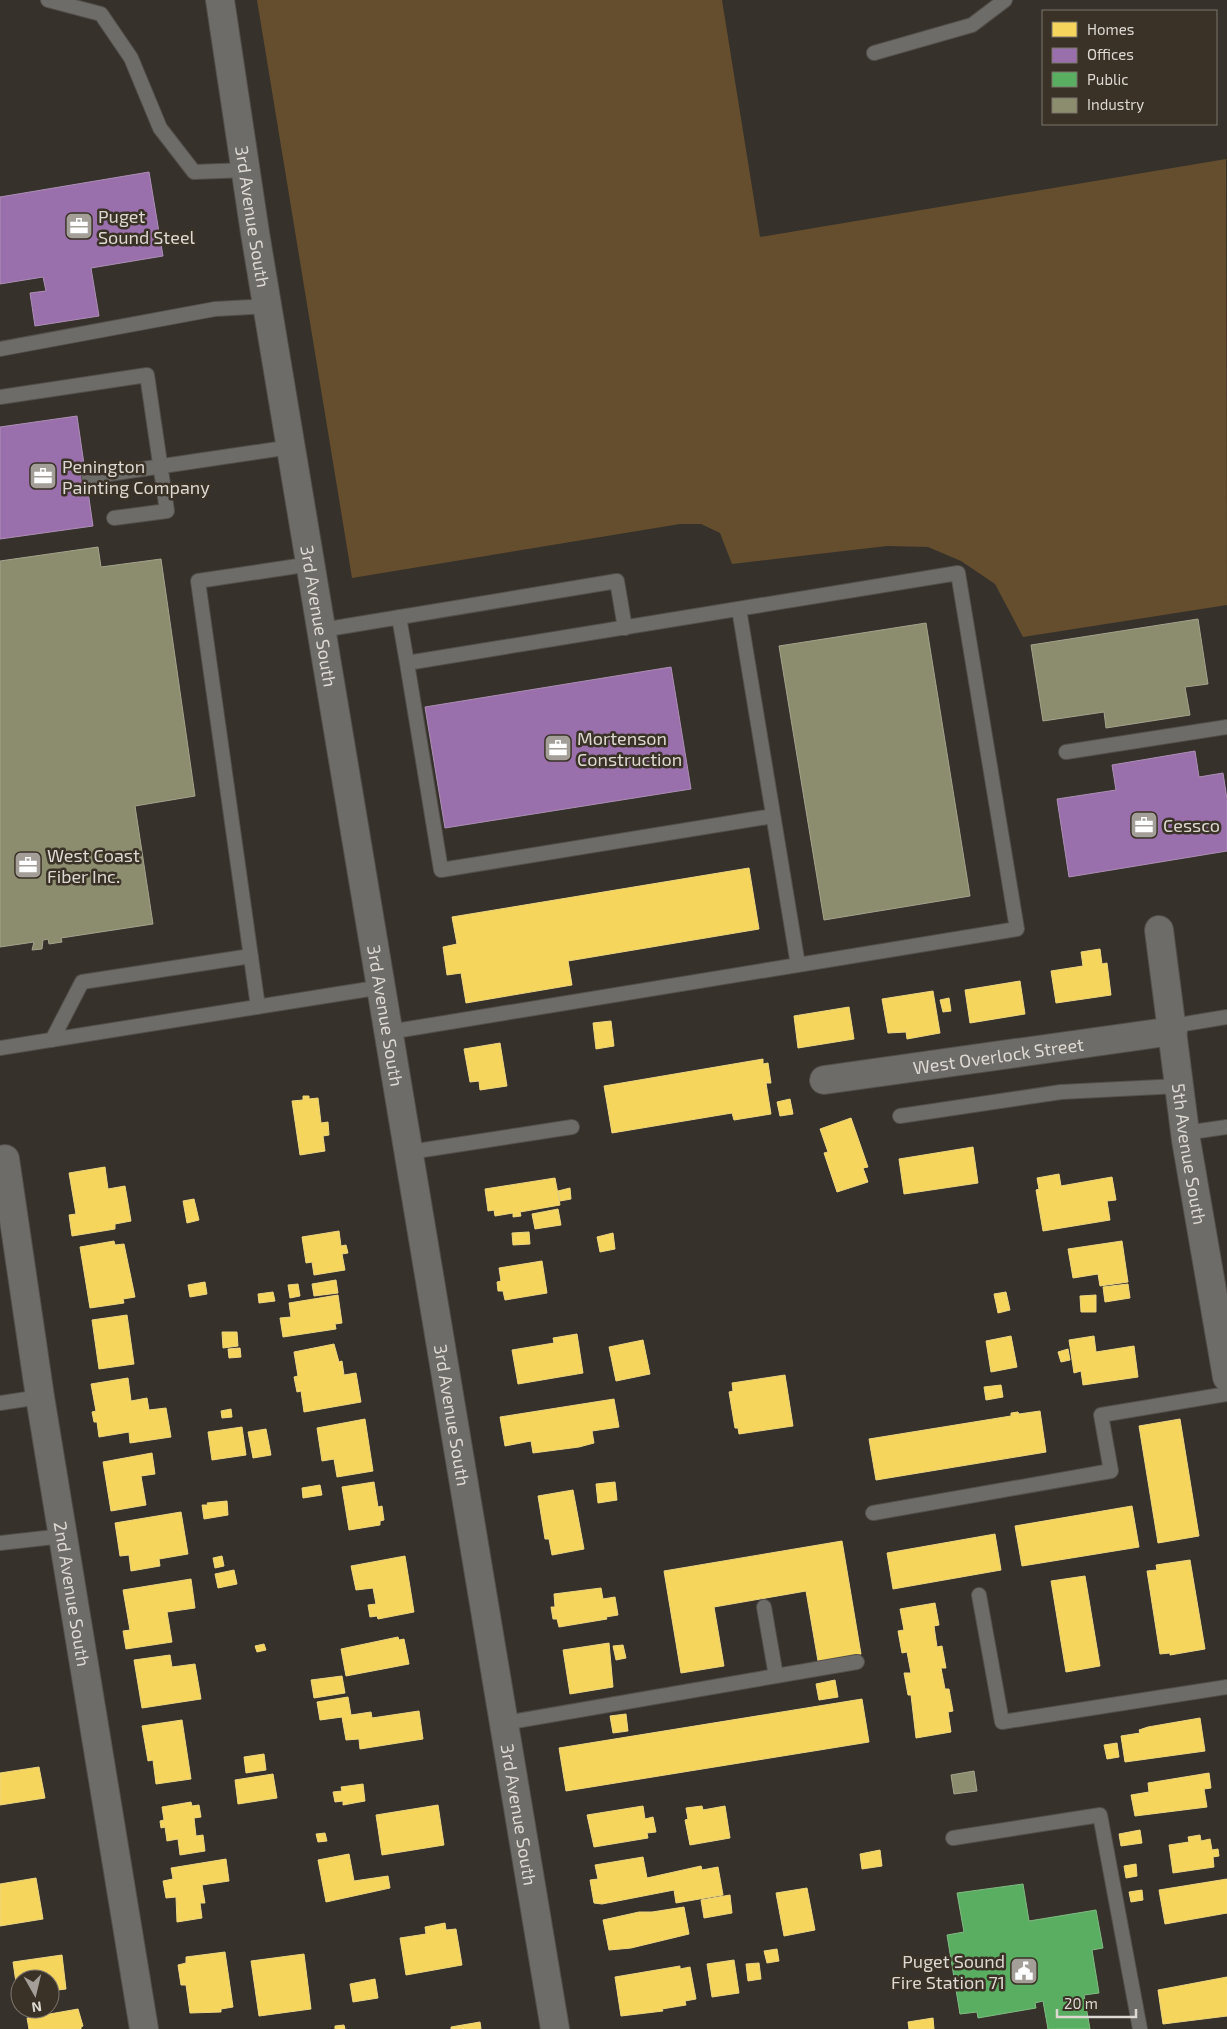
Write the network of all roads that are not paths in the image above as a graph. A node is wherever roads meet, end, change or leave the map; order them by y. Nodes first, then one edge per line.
1 (48, 0) edge
2 (220, 0) edge
3 (1005, 0) edge
4 (874, 53) dead end
5 (246, 170) junction
6 (268, 306) junction
7 (0, 349) edge
8 (0, 398) edge
9 (291, 447) junction
10 (160, 467) junction
11 (89, 477) dead end
12 (114, 518) dead end
13 (311, 564) junction
14 (739, 609) junction
15 (399, 617) junction
16 (625, 628) junction
17 (322, 630) junction
18 (407, 664) junction
19 (1227, 727) edge
20 (1066, 752) dead end
21 (773, 816) junction
22 (1159, 930) dead end
23 (251, 956) junction
24 (798, 965) junction
25 (382, 987) junction
26 (258, 1007) junction
27 (1227, 1017) edge
28 (1172, 1028) junction
29 (390, 1032) junction
30 (52, 1040) junction
31 (0, 1048) edge
32 (824, 1080) dead end
33 (1179, 1086) junction
34 (900, 1116) dead end
35 (572, 1127) dead end
36 (1227, 1127) edge
37 (1185, 1134) junction
38 (410, 1152) junction
39 (5, 1159) dead end
40 (1227, 1377) edge
41 (1227, 1394) edge
42 (40, 1397) junction
43 (0, 1404) edge
44 (874, 1513) dead end
45 (63, 1536) junction
46 (0, 1543) edge
47 (979, 1596) dead end
48 (764, 1607) dead end
49 (856, 1662) dead end
50 (776, 1676) junction
51 (1227, 1687) edge
52 (504, 1722) junction
53 (953, 1838) dead end
54 (144, 2029) edge
55 (555, 2029) edge
56 (1140, 2029) edge

1 - 5 lane
2 - 5 street, 3rd Avenue South
3 - 4 lane
5 - 6 street, 3rd Avenue South
6 - 7 lane
6 - 9 street, 3rd Avenue South
8 - 10 lane
9 - 10 lane
9 - 13 street, 3rd Avenue South
10 - 11 lane
10 - 12 lane
13 - 17 street, 3rd Avenue South
13 - 23 lane
14 - 16 lane
14 - 21 lane
14 - 24 lane
15 - 16 lane
15 - 17 lane
15 - 18 lane
16 - 18 lane
17 - 25 street, 3rd Avenue South
18 - 21 lane
19 - 20 lane
21 - 24 lane
22 - 28 street, 5th Avenue South
23 - 26 lane
23 - 30 lane
24 - 29 lane
25 - 26 lane
25 - 29 street, 3rd Avenue South
26 - 30 lane
27 - 28 lane
28 - 32 street, West Overlock Street
28 - 33 street, 5th Avenue South
29 - 38 street, 3rd Avenue South
30 - 31 lane
33 - 34 lane
33 - 37 street, 5th Avenue South
35 - 38 lane
36 - 37 lane
37 - 40 street, 5th Avenue South
38 - 52 street, 3rd Avenue South
39 - 42 street, 2nd Avenue South
41 - 44 lane
42 - 43 lane
42 - 45 street, 2nd Avenue South
45 - 46 lane
45 - 54 street, 2nd Avenue South
47 - 51 lane
48 - 50 lane
49 - 50 lane
50 - 52 lane
52 - 55 street, 3rd Avenue South
53 - 56 lane

